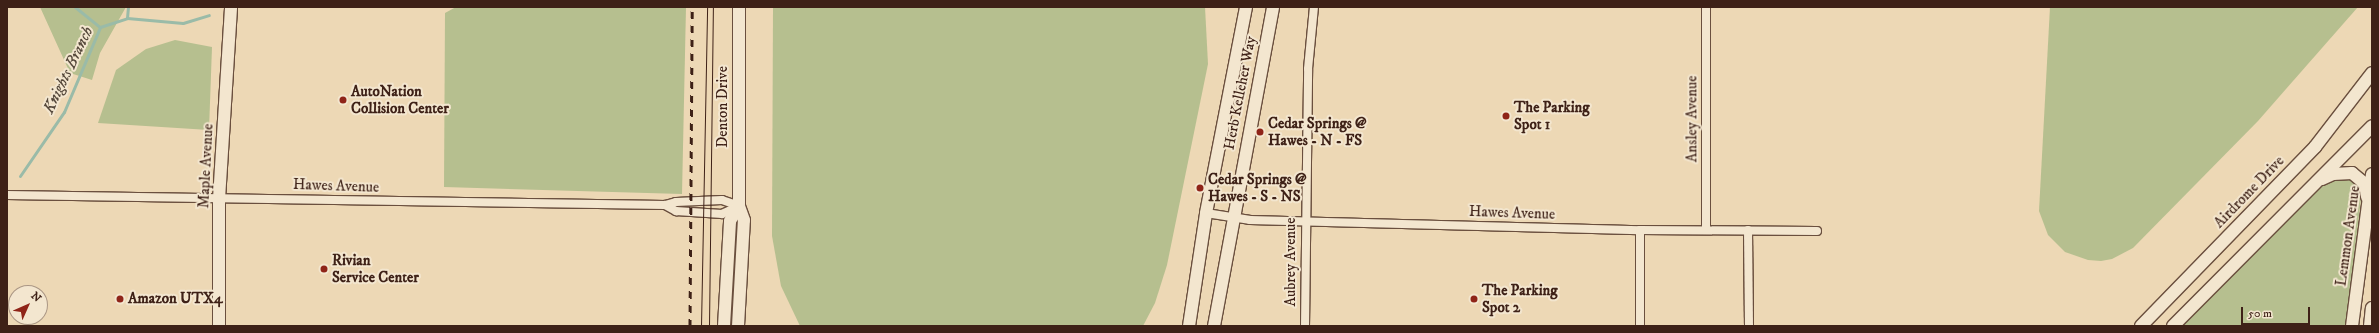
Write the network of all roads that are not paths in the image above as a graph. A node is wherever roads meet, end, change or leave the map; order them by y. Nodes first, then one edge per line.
1 (231, 7) edge
2 (739, 7) edge
3 (1246, 7) edge
4 (1273, 7) edge
5 (1276, 7) edge
6 (1314, 7) edge
7 (1706, 7) edge
8 (1270, 24) junction
9 (2372, 73) edge
10 (2372, 126) edge
11 (2372, 174) edge
12 (2314, 184) junction
13 (7, 195) edge
14 (219, 199) junction
15 (665, 205) junction
16 (739, 206) junction
17 (2368, 207) junction
18 (1206, 213) junction
19 (1233, 218) junction
20 (1305, 221) junction
21 (1640, 230) junction
22 (1706, 230) junction
23 (1748, 230) junction
24 (1817, 230) dead end
25 (2372, 308) edge
26 (1215, 324) edge
27 (219, 326) edge
28 (724, 326) edge
29 (738, 326) edge
30 (1189, 326) edge
31 (1305, 326) edge
32 (1640, 326) edge
33 (1749, 326) edge
34 (2141, 326) edge
35 (2172, 326) edge
36 (2352, 326) edge
37 (2370, 326) edge

1 - 14 main road, Maple Avenue
2 - 16 main road, Denton Drive
3 - 18 main road, Herb Kelleher Way
4 - 8 main road, Herb Kelleher Way
5 - 8 street
6 - 20 street, Aubrey Avenue
7 - 22 street, Ansley Avenue
8 - 19 main road, Herb Kelleher Way
9 - 34 main road, Airdrome Drive
10 - 12 main road
11 - 17 main road, Lemmon Avenue
12 - 17 main road
12 - 35 main road
13 - 14 street, Hawes Avenue
14 - 15 street, Hawes Avenue
14 - 27 main road, Maple Avenue
15 - 16 street, Hawes Avenue
15 - 16 street, Hawes Avenue
16 - 28 main road, Denton Drive
16 - 29 main road, Denton Drive
17 - 36 main road, Lemmon Avenue
18 - 19 street, Hawes Avenue
18 - 30 main road, Herb Kelleher Way
19 - 20 street, Hawes Avenue
19 - 26 main road, Herb Kelleher Way
20 - 21 street, Hawes Avenue
20 - 31 street, Aubrey Avenue
21 - 22 street, Hawes Avenue
21 - 32 street
22 - 23 street, Hawes Avenue
23 - 24 street, Hawes Avenue
23 - 33 street
25 - 37 main road

